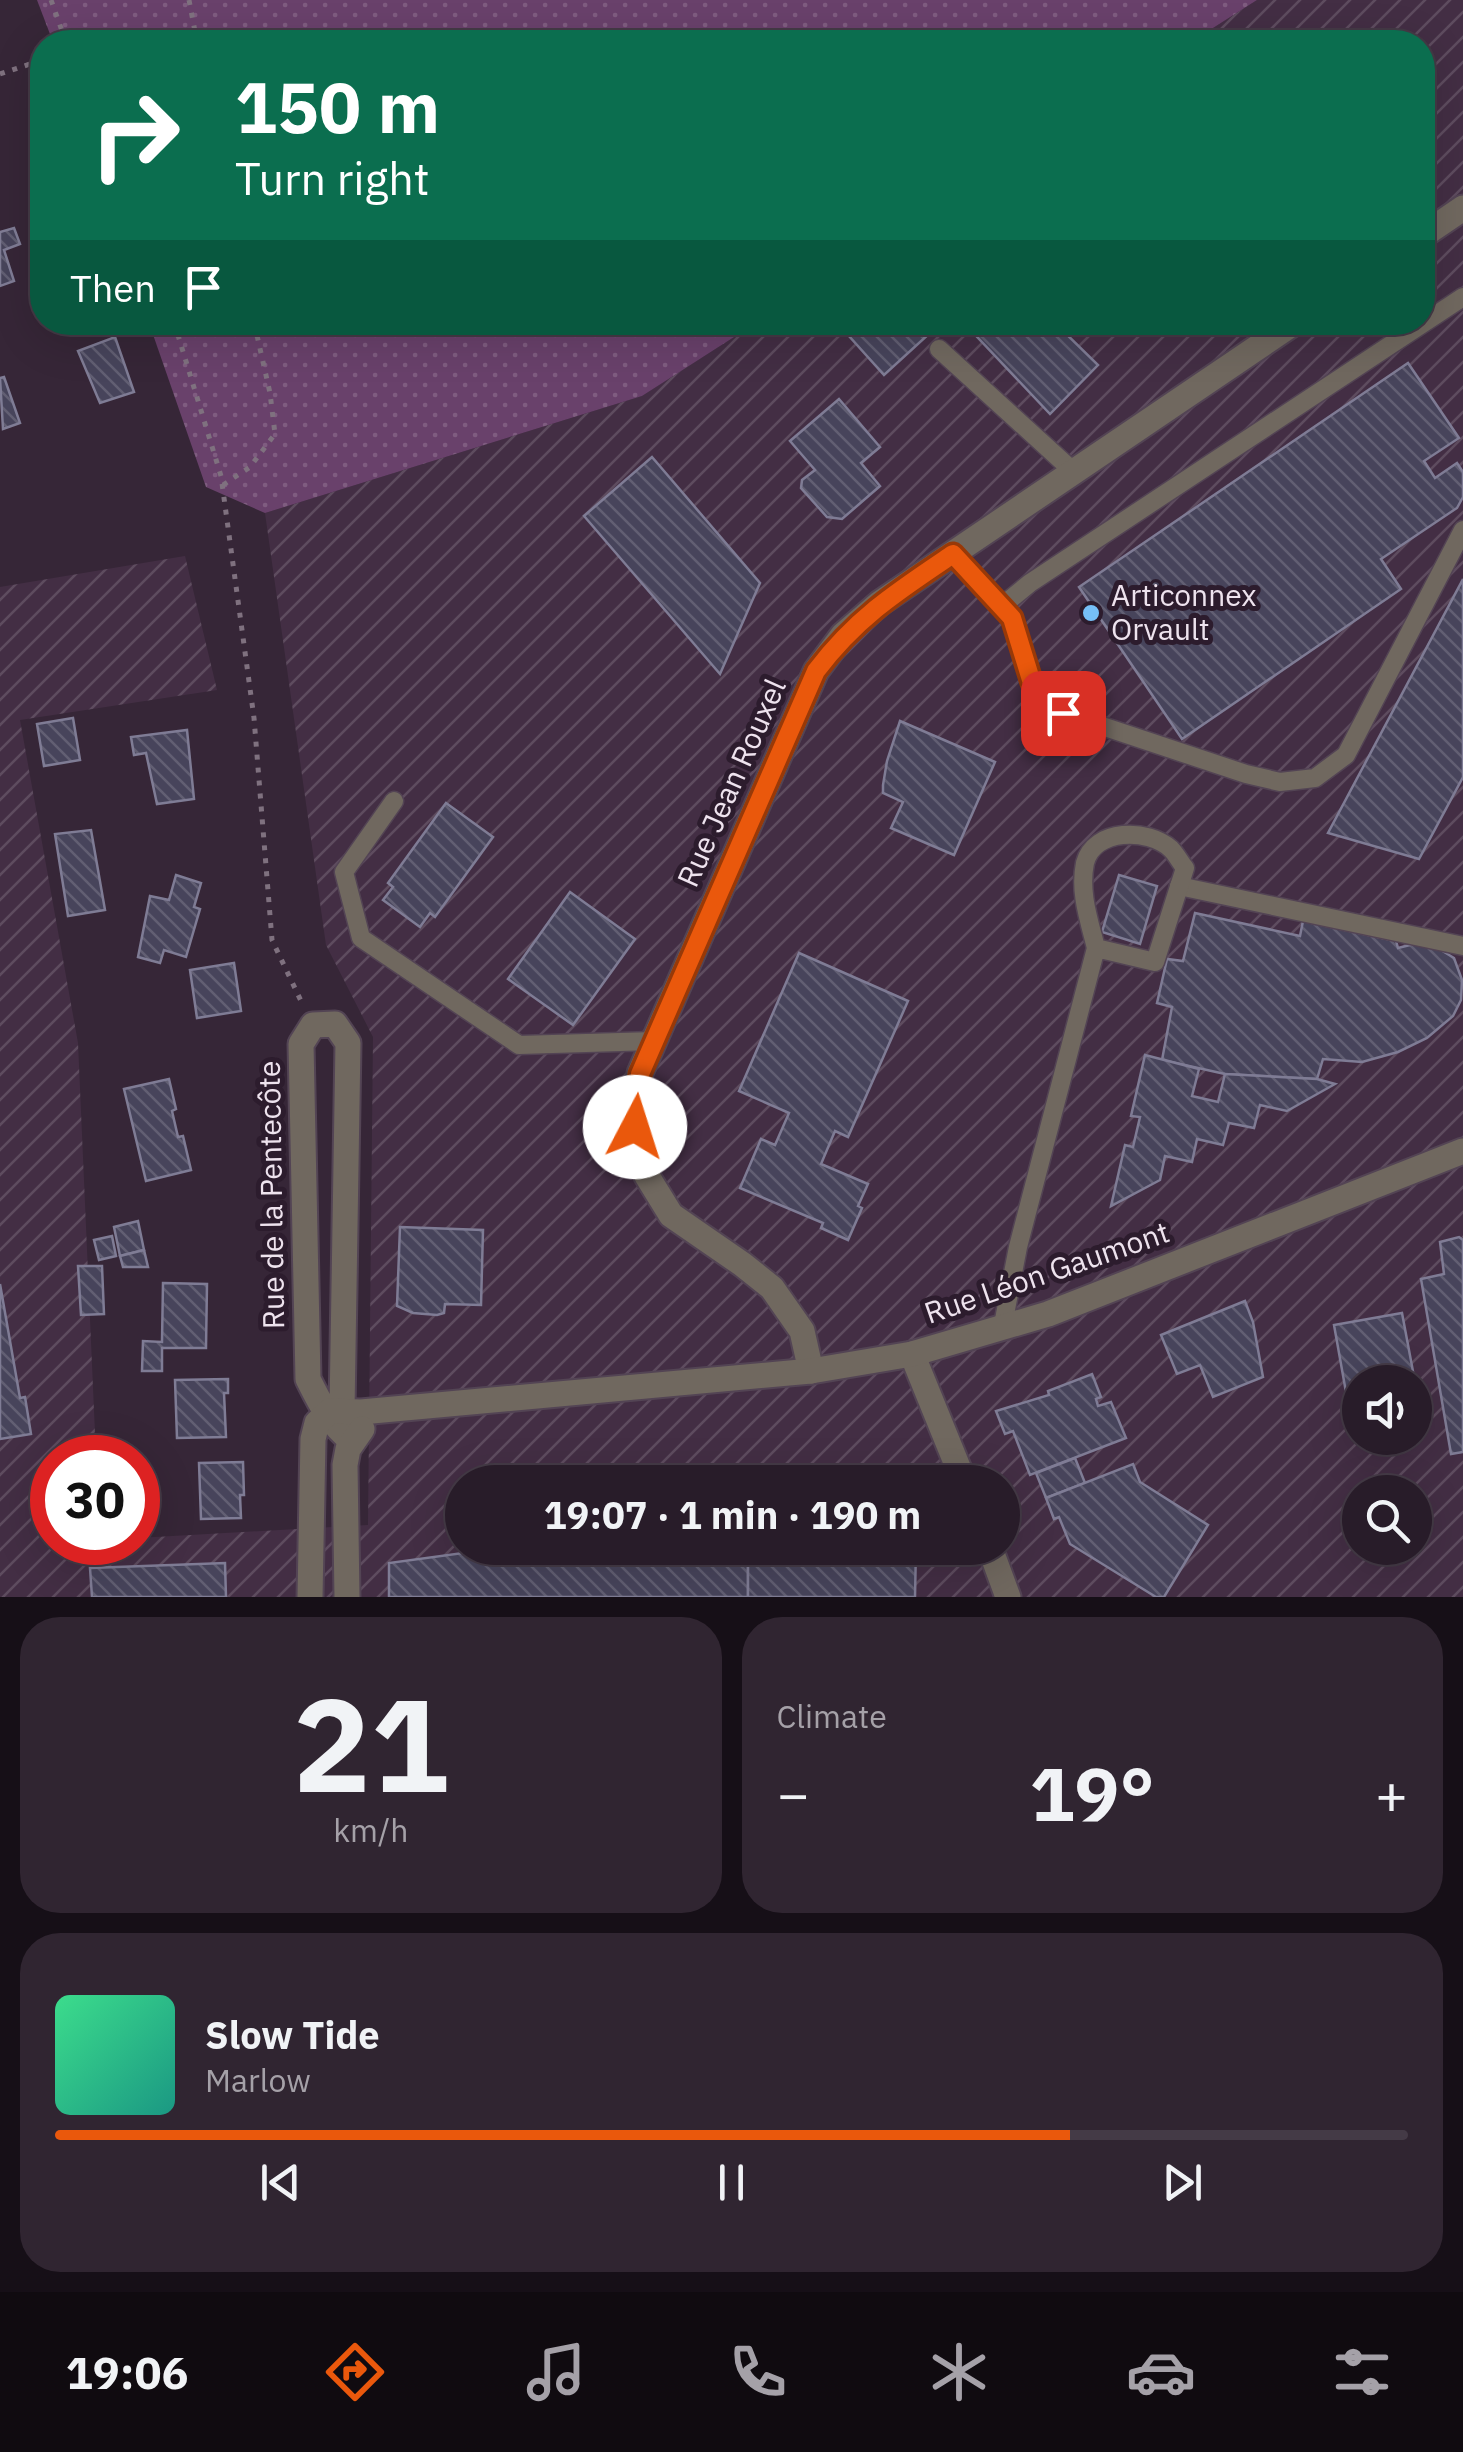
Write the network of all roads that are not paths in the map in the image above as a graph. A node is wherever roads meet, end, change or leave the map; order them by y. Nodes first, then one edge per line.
1 (1463, 208) edge
2 (1435, 227) edge
3 (1463, 298) edge
4 (1435, 316) edge
5 (1275, 335) edge
6 (1407, 335) edge
7 (939, 348) dead end
8 (1074, 472) junction
9 (1463, 530) edge
10 (953, 554) junction
11 (1007, 612) junction
12 (394, 801) dead end
13 (1179, 886) junction
14 (1463, 946) edge
15 (1096, 948) junction
16 (654, 1041) junction
17 (1463, 1151) edge
18 (1002, 1330) junction
19 (912, 1354) junction
20 (811, 1371) junction
21 (396, 1408) junction
22 (334, 1412) junction
23 (350, 1445) junction
24 (957, 1465) edge
25 (996, 1565) edge
26 (310, 1597) edge
27 (347, 1597) edge
28 (1008, 1597) edge

1 - 2 street
3 - 4 lane
5 - 8 street, Rue Jean Rouxel
6 - 11 lane
7 - 8 lane
8 - 10 street, Rue Jean Rouxel
9 - 11 lane
10 - 11 lane
10 - 16 street, Rue Jean Rouxel
12 - 16 lane
13 - 14 lane
13 - 15 lane
13 - 15 lane
15 - 18 lane
16 - 20 street, Rue Jean Rouxel
17 - 18 street, Rue Léon Gaumont
18 - 19 street, Rue Léon Gaumont
19 - 20 street, Rue Léon Gaumont
19 - 24 street
20 - 21 street, Rue Léon Gaumont
21 - 22 street, Rue Léon Gaumont
21 - 23 street
22 - 22 street, Rue de la Pentecôte
22 - 23 street
22 - 26 street
23 - 27 street
25 - 28 street

